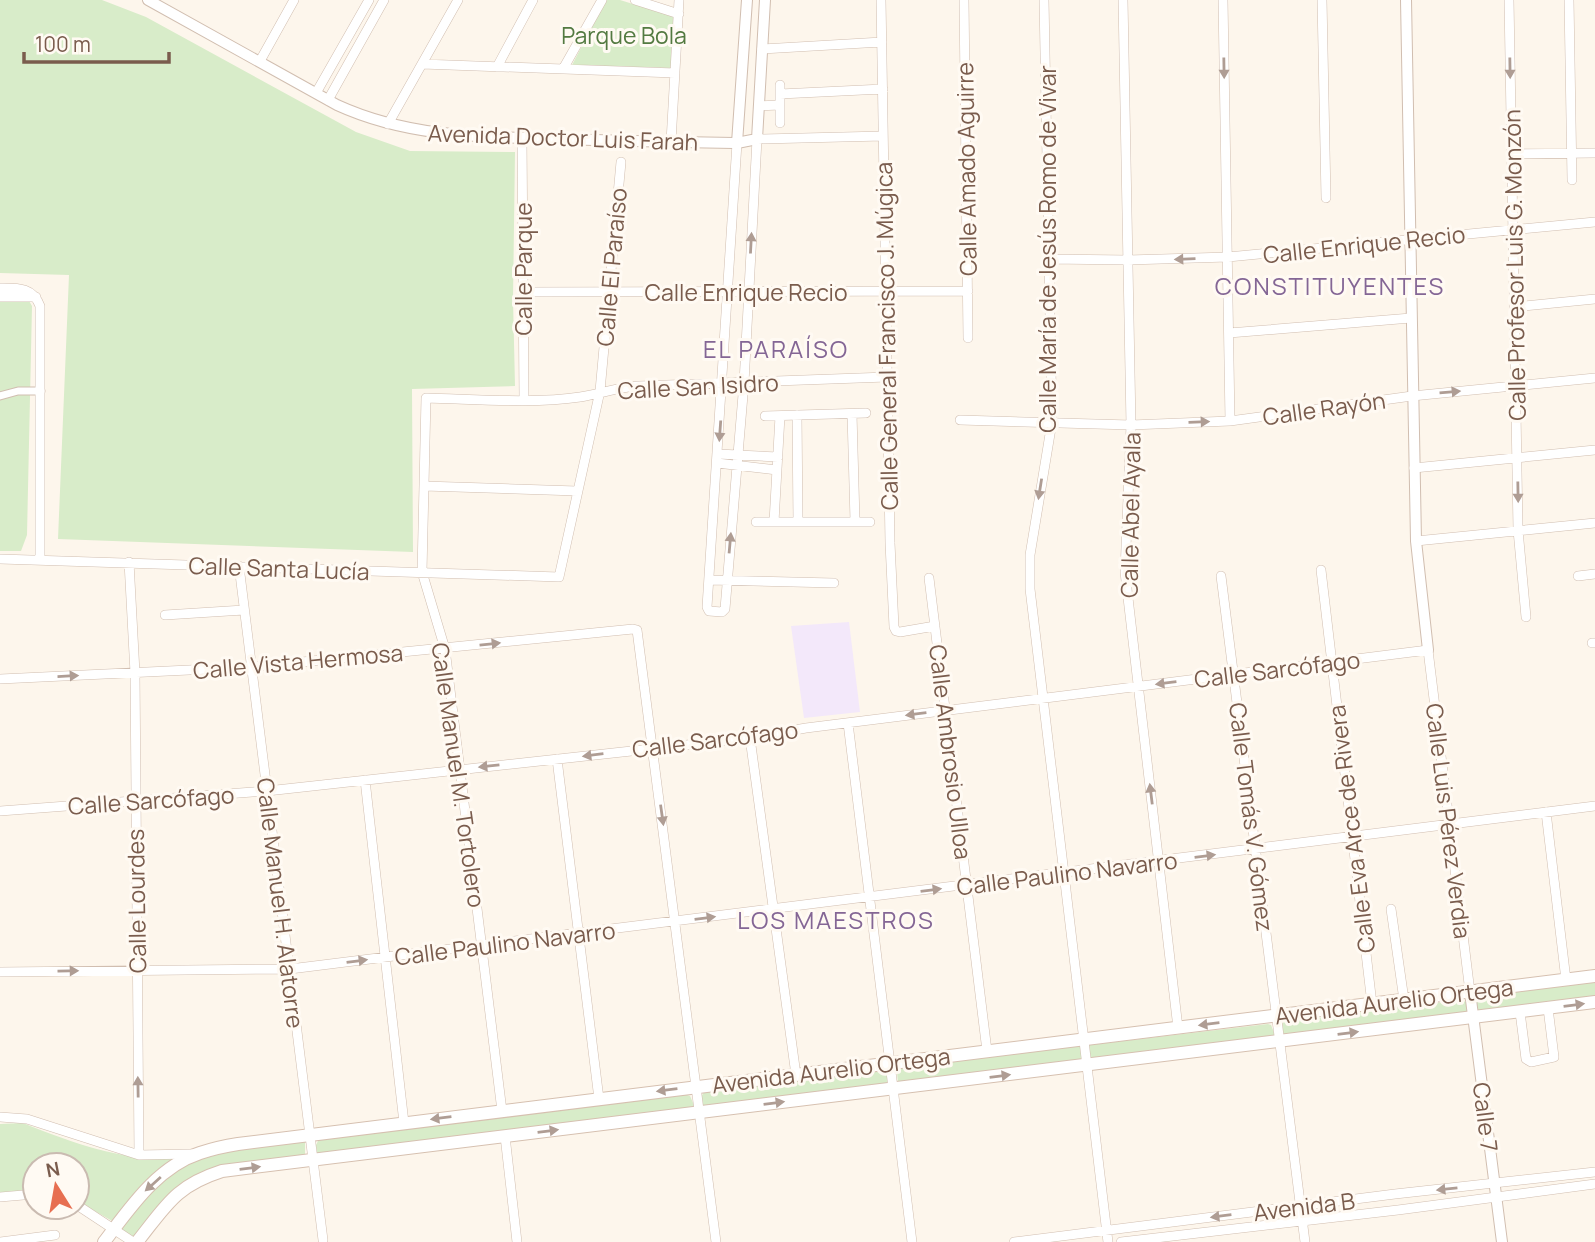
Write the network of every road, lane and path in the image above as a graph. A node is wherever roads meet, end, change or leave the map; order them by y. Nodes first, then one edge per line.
1 (148, 0) edge
2 (294, 0) edge
3 (369, 0) edge
4 (384, 0) edge
5 (458, 0) edge
6 (533, 0) edge
7 (602, 0) edge
8 (635, 0) edge
9 (679, 0) edge
10 (747, 0) edge
11 (765, 0) edge
12 (881, 0) edge
13 (964, 0) edge
14 (1044, 0) edge
15 (1123, 0) edge
16 (1223, 0) edge
17 (1322, 0) edge
18 (1406, 0) edge
19 (1509, 0) edge
20 (1569, 0) edge
21 (678, 14) junction
22 (882, 42) junction
23 (762, 49) junction
24 (260, 61) junction
25 (422, 64) junction
26 (496, 67) junction
27 (563, 69) junction
28 (675, 73) junction
29 (883, 89) junction
30 (316, 93) junction
31 (328, 100) junction
32 (759, 106) junction
33 (780, 106) junction
34 (780, 123) dead end
35 (388, 124) junction
36 (883, 136) junction
37 (522, 138) junction
38 (757, 139) junction
39 (671, 142) junction
40 (737, 143) junction
41 (1572, 153) junction
42 (1595, 153) edge
43 (1512, 154) junction
44 (621, 162) dead end
45 (1572, 180) dead end
46 (1326, 198) dead end
47 (1595, 222) edge
48 (1514, 229) junction
49 (1410, 239) junction
50 (1228, 257) junction
51 (1049, 259) junction
52 (1128, 260) junction
53 (0, 288) edge
54 (610, 291) junction
55 (968, 291) junction
56 (524, 292) junction
57 (727, 293) junction
58 (749, 293) junction
59 (886, 293) junction
60 (0, 297) edge
61 (36, 297) junction
62 (1595, 299) edge
63 (1514, 307) junction
64 (1411, 318) junction
65 (1228, 333) junction
66 (968, 338) dead end
67 (887, 377) junction
68 (1595, 379) edge
69 (744, 383) junction
70 (723, 384) junction
71 (1516, 386) junction
72 (41, 391) junction
73 (600, 391) junction
74 (0, 396) edge
75 (1412, 396) junction
76 (426, 398) joint
77 (524, 399) junction
78 (866, 413) dead end
79 (852, 414) junction
80 (797, 415) junction
81 (765, 416) dead end
82 (780, 416) junction
83 (960, 420) dead end
84 (1230, 421) junction
85 (1052, 422) junction
86 (1131, 425) junction
87 (1595, 450) edge
88 (778, 457) junction
89 (718, 458) junction
90 (1517, 458) junction
91 (737, 460) junction
92 (1414, 468) junction
93 (777, 470) junction
94 (424, 486) junction
95 (577, 491) junction
96 (855, 521) junction
97 (756, 522) dead end
98 (774, 522) junction
99 (798, 522) junction
100 (870, 522) dead end
101 (1595, 523) edge
102 (1518, 530) junction
103 (1416, 541) junction
104 (0, 559) edge
105 (40, 559) junction
106 (129, 562) junction
107 (239, 566) junction
108 (1321, 570) dead end
109 (422, 572) junction
110 (1595, 574) edge
111 (1221, 576) dead end
112 (1578, 576) dead end
113 (559, 577) joint
114 (929, 578) dead end
115 (709, 580) junction
116 (727, 580) junction
117 (834, 583) dead end
118 (244, 610) junction
119 (165, 615) dead end
120 (1526, 617) dead end
121 (935, 625) junction
122 (445, 649) junction
123 (1428, 650) junction
124 (1332, 662) junction
125 (251, 667) junction
126 (135, 673) junction
127 (1235, 674) junction
128 (0, 679) edge
129 (1138, 686) junction
130 (1043, 698) junction
131 (946, 710) junction
132 (848, 723) junction
133 (750, 738) junction
134 (653, 747) junction
135 (557, 759) junction
136 (460, 769) junction
137 (365, 780) junction
138 (267, 791) junction
139 (135, 801) junction
140 (1595, 806) edge
141 (0, 811) edge
142 (1546, 813) junction
143 (1450, 825) junction
144 (1353, 837) junction
145 (1257, 849) junction
146 (1159, 862) junction
147 (1064, 873) junction
148 (968, 886) junction
149 (869, 898) junction
150 (1391, 909) dead end
151 (773, 910) junction
152 (676, 922) junction
153 (579, 934) junction
154 (482, 946) junction
155 (386, 957) junction
156 (290, 969) junction
157 (137, 971) junction
158 (0, 972) edge
159 (1595, 976) edge
160 (1566, 980) junction
161 (1470, 992) junction
162 (1404, 1000) junction
163 (1595, 1002) edge
164 (1372, 1004) junction
165 (1548, 1008) junction
166 (1520, 1012) junction
167 (1277, 1016) junction
168 (1474, 1017) junction
169 (1178, 1028) junction
170 (1082, 1039) junction
171 (1280, 1041) junction
172 (987, 1051) junction
173 (889, 1063) junction
174 (1088, 1065) junction
175 (796, 1075) junction
176 (696, 1087) junction
177 (892, 1089) junction
178 (599, 1099) junction
179 (502, 1111) junction
180 (699, 1112) junction
181 (0, 1116) edge
182 (404, 1123) junction
183 (309, 1135) junction
184 (505, 1136) junction
185 (197, 1154) junction
186 (139, 1155) junction
187 (312, 1160) junction
188 (1595, 1172) edge
189 (1595, 1184) edge
190 (1495, 1189) junction
191 (21, 1195) edge
192 (0, 1197) edge
193 (1301, 1206) junction
194 (91, 1214) edge
195 (1302, 1221) junction
196 (114, 1228) junction
197 (1107, 1231) junction
198 (55, 1235) dead end
199 (323, 1240) dead end
200 (6, 1241) edge
201 (1032, 1241) edge
202 (104, 1242) edge
203 (135, 1242) edge
204 (517, 1242) edge
205 (716, 1242) edge
206 (912, 1242) edge
207 (1014, 1242) edge
208 (1108, 1242) edge
209 (1121, 1242) edge
210 (1305, 1242) edge
211 (1502, 1242) edge

1 - 24 street, Avenida Doctor Luis Farah
2 - 24 street
3 - 30 street
4 - 31 street
5 - 25 street
6 - 26 street
7 - 27 street
8 - 21 street
9 - 21 street
10 - 40 street
11 - 23 street
12 - 22 street, Calle General Francisco J. Múgica
13 - 55 street, Calle Amado Aguirre
14 - 51 street, Calle María de Jesús Romo de Vivar
15 - 52 street, Calle Abel Ayala
16 -> 50 street
17 - 46 street
18 - 49 street
19 -> 43 street, Calle Profesor Luis G. Monzón
20 - 41 street
21 - 28 street
22 - 23 street
22 - 29 street, Calle General Francisco J. Múgica
23 - 32 street
24 - 30 street, Avenida Doctor Luis Farah
25 - 26 street
25 - 35 street
26 - 27 street
27 - 28 street
28 - 39 street
29 - 33 street
29 - 36 street, Calle General Francisco J. Múgica
30 - 31 street, Avenida Doctor Luis Farah
31 - 35 street, Avenida Doctor Luis Farah
32 - 33 street
32 - 38 street
33 - 34 street
35 - 37 street, Avenida Doctor Luis Farah
36 - 38 street
36 - 59 street, Calle General Francisco J. Múgica
37 - 39 street, Avenida Doctor Luis Farah
37 - 56 street, Calle Parque
38 - 40 street, Avenida Doctor Luis Farah
58 -> 38 street
39 - 40 street, Avenida Doctor Luis Farah
40 - 57 street
41 - 42 street
41 - 43 street
41 - 45 street
43 - 48 street, Calle Profesor Luis G. Monzón
44 - 54 street, Calle El Paraíso
47 - 48 street, Calle Enrique Recio
48 - 49 street, Calle Enrique Recio
48 - 63 street, Calle Profesor Luis G. Monzón
49 - 50 street, Calle Enrique Recio
49 - 64 street
50 -> 52 street, Calle Enrique Recio
50 - 65 street
51 - 52 street, Calle Enrique Recio
51 - 85 street, Calle María de Jesús Romo de Vivar
52 - 86 street, Calle Abel Ayala
53 - 61 street
54 - 56 street, Calle Enrique Recio
54 - 57 street, Calle Enrique Recio
54 - 73 street, Calle El Paraíso
55 - 59 street, Calle Enrique Recio
55 - 66 street, Calle Amado Aguirre
56 - 77 street, Calle Parque
57 - 58 street, Calle Enrique Recio
57 - 70 street
58 - 59 street, Calle Enrique Recio
58 - 69 street
59 - 67 street, Calle General Francisco J. Múgica
60 - 61 street
61 - 72 street
62 - 63 street
63 - 71 street, Calle Profesor Luis G. Monzón
64 - 65 street
64 - 75 street
65 - 84 street
67 - 69 street, Calle San Isidro
67 - 121 street, Calle General Francisco J. Múgica
68 - 71 street, Calle Rayón
69 - 70 street, Calle San Isidro
69 - 91 street
70 - 73 street, Calle San Isidro
70 -> 89 street
75 -> 71 street, Calle Rayón
71 - 90 street, Calle Profesor Luis G. Monzón
72 - 74 street
72 - 105 street
73 - 77 street, Calle San Isidro
73 - 95 street, Calle El Paraíso
75 - 84 street, Calle Rayón
75 - 92 street
76 - 77 street, Calle San Isidro
76 - 94 street, Calle Manuel M. Tortolero
78 - 79 street
79 - 80 street
79 - 96 street
80 - 82 street
80 - 99 street
81 - 82 street
82 - 88 street
83 - 85 street, Calle Rayón
86 -> 84 street, Calle Rayón
85 - 86 street, Calle Rayón
85 -> 130 street, Calle María de Jesús Romo de Vivar
86 - 129 street, Calle Abel Ayala
87 - 90 street
88 - 91 street
88 - 93 street
89 - 91 street
89 - 115 street
90 - 92 street
90 -> 102 street, Calle Profesor Luis G. Monzón
91 - 93 street
116 -> 91 street
92 - 103 street
93 - 98 street
94 - 95 street
94 - 109 street, Calle Manuel M. Tortolero
95 - 113 street, Calle El Paraíso
96 - 99 street
96 - 100 street
97 - 98 street
98 - 99 street
101 - 102 street
102 - 103 street
102 - 120 street, Calle Profesor Luis G. Monzón
103 - 123 street
104 - 105 street, Calle Santa Lucía
105 - 106 street, Calle Santa Lucía
106 - 107 street, Calle Santa Lucía
106 - 126 street, Calle Lourdes
107 - 109 street, Calle Santa Lucía
107 - 118 street, Calle Manuel H. Alatorre
108 - 124 street, Calle Eva Arce de Rivera
109 - 113 street, Calle Santa Lucía
109 - 122 street, Calle Manuel M. Tortolero
110 - 112 street
111 - 127 street, Calle Tomás V. Gómez
114 - 121 street, Calle Ambrosio Ulloa
115 - 116 street
115 - 116 street
116 - 117 street
118 - 119 street
118 - 125 street, Calle Manuel H. Alatorre
121 - 131 street, Calle Ambrosio Ulloa
122 - 125 street, Calle Vista Hermosa
122 -> 134 street, Calle Vista Hermosa
122 - 136 street, Calle Manuel M. Tortolero
123 - 124 street, Calle Sarcófago
123 - 143 street, Calle Luis Pérez Verdia
124 - 127 street, Calle Sarcófago
124 - 144 street, Calle Eva Arce de Rivera
125 - 126 street, Calle Vista Hermosa
125 - 138 street, Calle Manuel H. Alatorre
128 -> 126 street, Calle Vista Hermosa
126 - 139 street, Calle Lourdes
127 -> 129 street, Calle Sarcófago
127 - 145 street, Calle Tomás V. Gómez
129 - 130 street, Calle Sarcófago
146 -> 129 street, Calle Abel Ayala
130 - 131 street, Calle Sarcófago
130 - 147 street, Calle María de Jesús Romo de Vivar
131 -> 132 street, Calle Sarcófago
131 - 148 street, Calle Ambrosio Ulloa
132 - 133 street, Calle Sarcófago
132 - 149 street
133 - 134 street, Calle Sarcófago
133 - 151 street
134 -> 135 street, Calle Sarcófago
134 -> 152 street
135 -> 136 street, Calle Sarcófago
135 - 153 street
136 - 137 street, Calle Sarcófago
136 - 154 street, Calle Manuel M. Tortolero
137 - 138 street, Calle Sarcófago
137 - 155 street
138 - 139 street, Calle Sarcófago
138 - 156 street, Calle Manuel H. Alatorre
139 - 141 street, Calle Sarcófago
139 - 157 street, Calle Lourdes
140 - 142 street, Calle Paulino Navarro
142 - 143 street, Calle Paulino Navarro
142 - 160 street
143 - 144 street, Calle Paulino Navarro
143 - 161 street, Calle Luis Pérez Verdia
144 - 145 street, Calle Paulino Navarro
144 - 164 street, Calle Eva Arce de Rivera
146 -> 145 street, Calle Paulino Navarro
145 - 167 street, Calle Tomás V. Gómez
146 - 147 street, Calle Paulino Navarro
146 - 169 street, Calle Abel Ayala
147 - 148 street, Calle Paulino Navarro
147 - 170 street, Calle María de Jesús Romo de Vivar
149 -> 148 street, Calle Paulino Navarro
148 - 172 street, Calle Ambrosio Ulloa
149 - 151 street, Calle Paulino Navarro
149 - 173 street
150 - 162 street
152 -> 151 street, Calle Paulino Navarro
151 - 175 street
152 - 153 street, Calle Paulino Navarro
152 - 176 street
153 - 154 street, Calle Paulino Navarro
153 - 178 street
154 - 155 street, Calle Paulino Navarro
154 - 179 street, Calle Manuel M. Tortolero
156 -> 155 street, Calle Paulino Navarro
155 - 182 street
156 - 157 street, Calle Paulino Navarro
156 - 183 street, Calle Manuel H. Alatorre
158 -> 157 street, Calle Paulino Navarro
186 -> 157 street, Calle Lourdes
159 - 160 main road, Avenida Aurelio Ortega
160 - 161 main road, Avenida Aurelio Ortega
161 - 162 main road, Avenida Aurelio Ortega
161 - 168 street, Calle 7
162 - 164 main road, Avenida Aurelio Ortega
165 -> 163 main road, Avenida Aurelio Ortega
164 - 167 main road, Avenida Aurelio Ortega
165 - 166 main road, Avenida Aurelio Ortega
165 - 166 street
166 - 168 main road, Avenida Aurelio Ortega
167 -> 169 main road, Avenida Aurelio Ortega
167 - 171 street, Calle Tomás V. Gómez
171 -> 168 main road, Avenida Aurelio Ortega
168 - 190 street, Calle 7
169 - 170 main road, Avenida Aurelio Ortega
170 - 172 main road, Avenida Aurelio Ortega
170 - 174 street, Calle María de Jesús Romo de Vivar
171 - 174 main road, Avenida Aurelio Ortega
171 - 193 street, Calle Tomás V. Gómez
172 - 173 main road, Avenida Aurelio Ortega
173 - 175 main road, Avenida Aurelio Ortega
173 - 177 street
177 -> 174 main road, Avenida Aurelio Ortega
174 - 197 street, Calle María de Jesús Romo de Vivar
175 - 176 main road, Avenida Aurelio Ortega
176 -> 178 main road, Avenida Aurelio Ortega
176 - 180 street
180 -> 177 main road, Avenida Aurelio Ortega
177 - 206 street
178 - 179 main road, Avenida Aurelio Ortega
179 -> 182 main road, Avenida Aurelio Ortega
184 -> 180 main road, Avenida Aurelio Ortega
180 - 205 street
181 - 186 street
182 - 183 main road, Avenida Aurelio Ortega
183 - 185 main road, Avenida Aurelio Ortega
183 - 187 street, Calle Manuel H. Alatorre
184 - 187 main road, Avenida Aurelio Ortega
184 - 204 street
185 - 186 street
185 -> 196 main road, Avenida Aurelio Ortega
187 - 199 street, Calle Manuel H. Alatorre
203 -> 187 main road, Avenida Aurelio Ortega
188 - 190 street, Avenida B
189 - 190 street, Avenida B
190 -> 193 street, Avenida B
190 - 195 street, Avenida B
190 - 211 street, Calle 7
191 - 192 street
193 - 195 street, Calle Tomás V. Gómez
193 -> 197 street, Avenida B
194 - 196 street
195 - 209 street, Avenida B
195 - 210 street, Calle Tomás V. Gómez
196 - 202 main road, Avenida Aurelio Ortega
196 - 203 street
197 - 201 street, Avenida B
197 - 208 street, Calle María de Jesús Romo de Vivar
198 - 200 street
201 - 207 street, Avenida B

